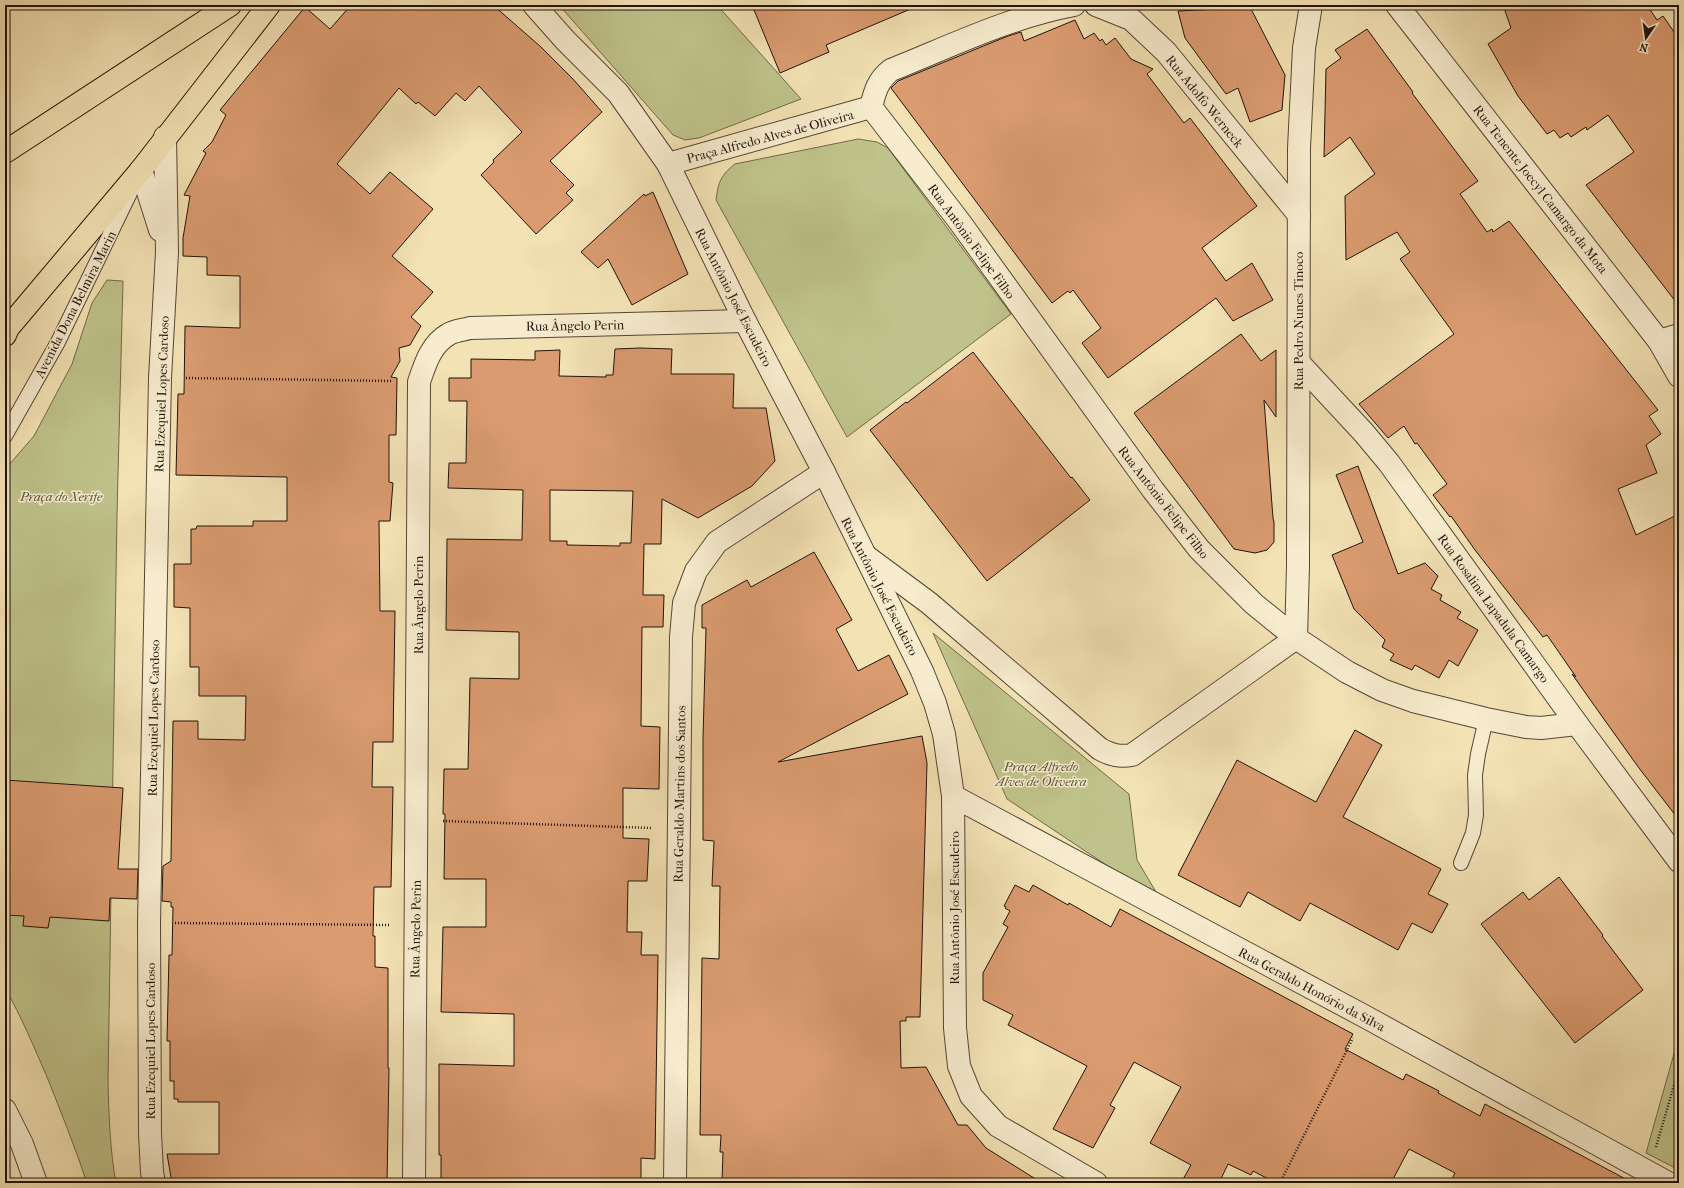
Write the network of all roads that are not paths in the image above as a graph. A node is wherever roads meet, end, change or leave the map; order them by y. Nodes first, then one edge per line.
1 (230, 5) edge
2 (269, 5) edge
3 (534, 5) edge
4 (1074, 5) edge
5 (1096, 5) edge
6 (1311, 5) edge
7 (1404, 7) edge
8 (872, 107) junction
9 (166, 137) junction
10 (5, 152) edge
11 (668, 164) junction
12 (141, 170) junction
13 (1299, 215) junction
14 (167, 252) junction
15 (745, 322) junction
16 (6, 329) edge
17 (1669, 338) edge
18 (1299, 363) junction
19 (1678, 374) edge
20 (5, 436) edge
21 (824, 472) junction
22 (863, 553) junction
23 (1296, 638) junction
24 (1486, 720) junction
25 (1577, 724) junction
26 (953, 796) junction
27 (1679, 861) edge
28 (1461, 863) dead end
29 (5, 1110) edge
30 (36, 1183) edge
31 (154, 1183) edge
32 (414, 1183) edge
33 (675, 1183) edge
34 (1096, 1183) edge
35 (1668, 1183) edge

1 - 10 main road
2 - 9 main road, Avenida Dona Belmira Marin
3 - 11 street, Rua Antônio José Escudeiro
4 - 8 street
5 - 13 street, Rua Adolfo Werneck
6 - 13 street, Rua Pedro Nunes Tinoco
7 - 17 street, Rua Tenente Joecyl Camargo da Mota
8 - 11 street, Praça Alfredo Alves de Oliveira
8 - 23 street, Rua Antônio Felipe Filho
9 - 12 main road, Avenida Dona Belmira Marin
9 - 14 street, Rua Ezequiel Lopes Cardoso
11 - 15 street, Rua Antônio José Escudeiro
12 - 14 street, Rua Ezequiel Lopes Cardoso
12 - 16 main road, Avenida Dona Belmira Marin
12 - 20 lane, Avenida Dona Belmira Marin
13 - 18 street, Rua Pedro Nunes Tinoco
14 - 31 street, Rua Ezequiel Lopes Cardoso
15 - 21 street, Rua Antônio José Escudeiro
15 - 32 street, Rua Ângelo Perin
17 - 19 street, Rua Tenente Joecyl Camargo da Mota
18 - 23 street, Rua Pedro Nunes Tinoco
18 - 25 street, Rua Rosalina Lapadula Camargo
21 - 22 street, Rua Antônio José Escudeiro
21 - 33 street, Rua Geraldo Martins dos Santos
22 - 23 street
22 - 26 street, Rua Antônio José Escudeiro
23 - 24 street, Rua Antônio Felipe Filho
24 - 25 street, Rua Antônio Felipe Filho
24 - 28 lane
25 - 27 street, Rua Rosalina Lapadula Camargo
26 - 34 street, Rua Antônio José Escudeiro
26 - 35 street, Rua Geraldo Honório da Silva
29 - 30 street

